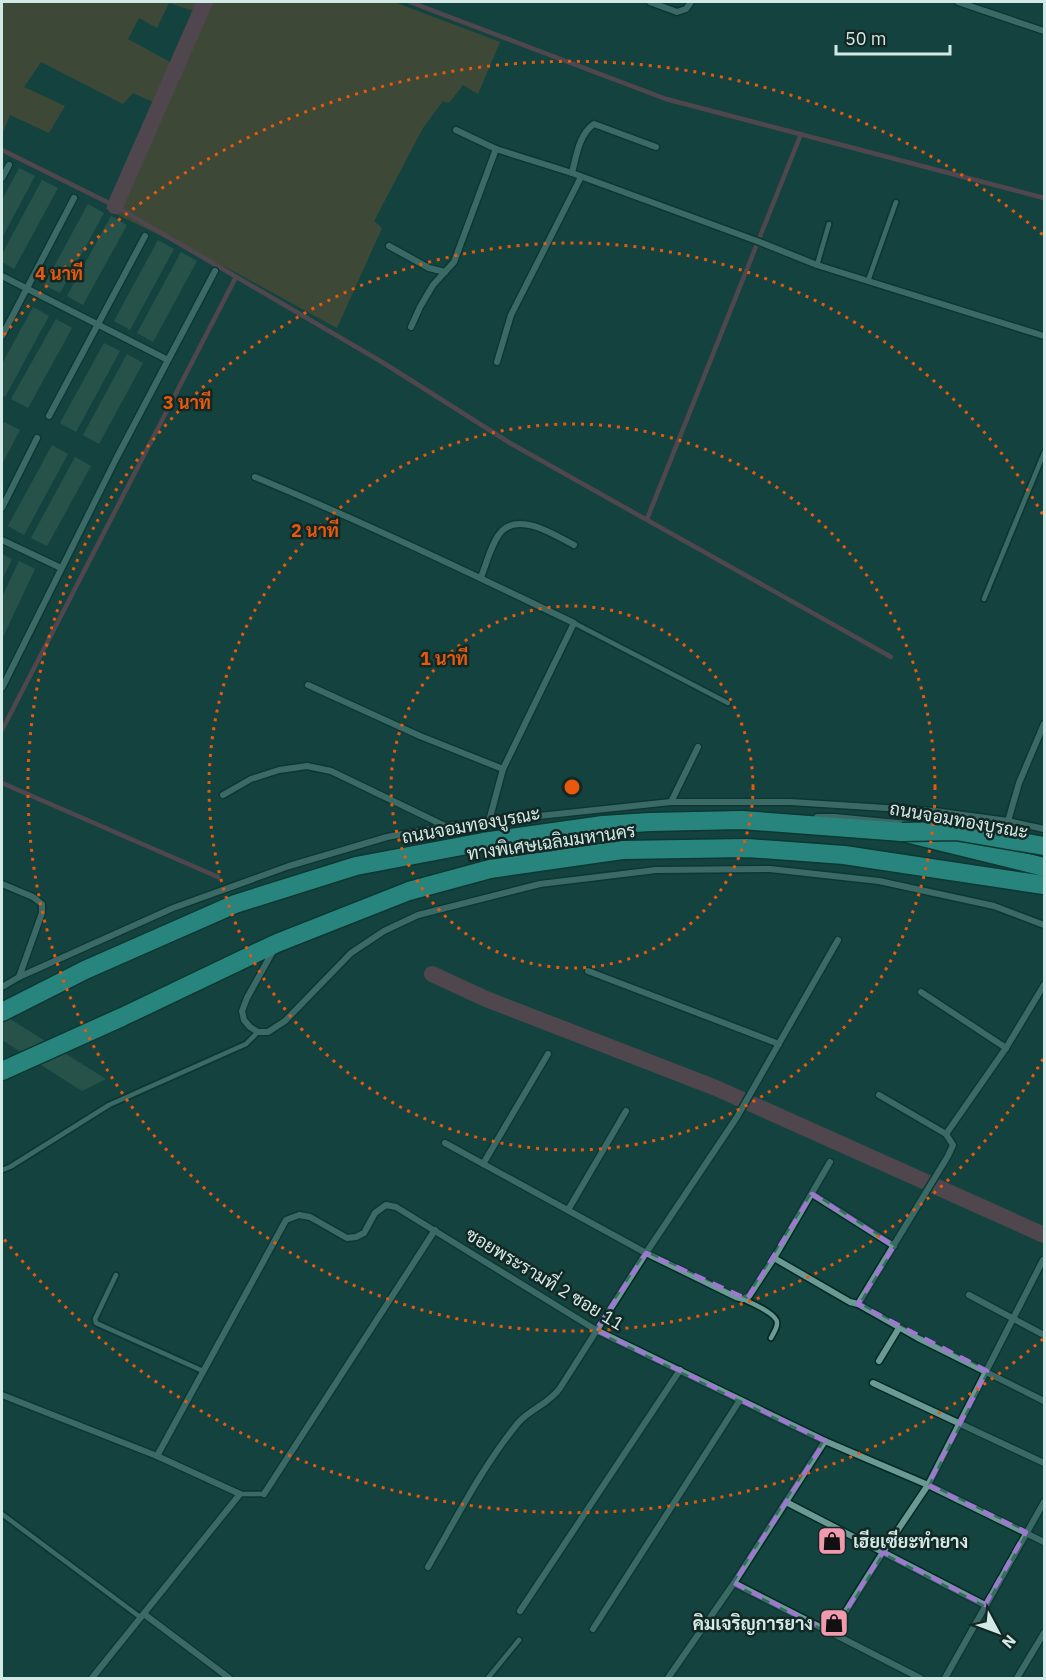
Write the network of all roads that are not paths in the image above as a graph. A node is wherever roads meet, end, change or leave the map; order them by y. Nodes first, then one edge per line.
1 (650, 2) edge
2 (691, 2) edge
3 (958, 2) edge
4 (1044, 31) edge
5 (456, 130) dead end
6 (656, 147) dead end
7 (496, 149) junction
8 (9, 165) dead end
9 (572, 173) junction
10 (581, 177) junction
11 (2, 178) edge
12 (74, 198) dead end
13 (896, 202) dead end
14 (829, 224) dead end
15 (145, 236) dead end
16 (389, 246) dead end
17 (817, 265) junction
18 (215, 271) dead end
19 (445, 272) junction
20 (2, 276) edge
21 (868, 281) junction
22 (27, 288) junction
23 (98, 324) junction
24 (411, 327) dead end
25 (2, 336) edge
26 (1044, 336) edge
27 (168, 360) junction
28 (497, 362) dead end
29 (49, 416) dead end
30 (37, 438) dead end
31 (1044, 453) edge
32 (255, 477) dead end
33 (2, 508) edge
34 (2, 540) edge
35 (574, 545) dead end
36 (61, 568) junction
37 (481, 577) junction
38 (984, 599) dead end
39 (574, 623) junction
40 (308, 685) dead end
41 (2, 688) edge
42 (728, 703) dead end
43 (1044, 724) edge
44 (698, 747) dead end
45 (503, 769) junction
46 (223, 795) dead end
47 (671, 802) junction
48 (489, 821) junction
49 (1008, 821) junction
50 (445, 826) junction
51 (1044, 829) edge
52 (902, 832) junction
53 (1044, 846) edge
54 (1044, 851) edge
55 (1044, 867) edge
56 (1001, 878) junction
57 (2, 884) edge
58 (1044, 885) edge
59 (1044, 896) edge
60 (1044, 925) edge
61 (838, 940) dead end
62 (277, 943) junction
63 (588, 971) dead end
64 (19, 977) junction
65 (1044, 985) edge
66 (2, 987) edge
67 (921, 992) dead end
68 (2, 1008) edge
69 (2, 1012) edge
70 (258, 1032) junction
71 (779, 1044) junction
72 (1006, 1047) junction
73 (548, 1054) dead end
74 (2, 1071) edge
75 (879, 1095) dead end
76 (626, 1111) dead end
77 (946, 1134) junction
78 (444, 1143) dead end
79 (830, 1162) dead end
80 (483, 1164) junction
81 (2, 1170) edge
82 (812, 1194) junction
83 (568, 1210) junction
84 (435, 1230) junction
85 (894, 1246) junction
86 (646, 1253) junction
87 (774, 1258) junction
88 (1043, 1260) edge
89 (116, 1275) dead end
90 (969, 1295) dead end
91 (743, 1299) junction
92 (858, 1304) junction
93 (1013, 1319) junction
94 (899, 1328) junction
95 (596, 1330) junction
96 (1044, 1335) edge
97 (771, 1338) dead end
98 (879, 1361) dead end
99 (203, 1371) junction
100 (680, 1371) junction
101 (987, 1371) junction
102 (873, 1383) dead end
103 (2, 1395) edge
104 (740, 1400) junction
105 (1044, 1401) edge
106 (960, 1422) junction
107 (825, 1441) junction
108 (157, 1455) junction
109 (1044, 1463) edge
110 (928, 1485) junction
111 (240, 1494) junction
112 (264, 1494) joint
113 (786, 1502) junction
114 (1044, 1502) edge
115 (2, 1514) edge
116 (1026, 1532) junction
117 (1044, 1542) edge
118 (883, 1552) junction
119 (428, 1567) dead end
120 (734, 1583) junction
121 (985, 1605) junction
122 (520, 1611) dead end
123 (142, 1615) junction
124 (593, 1629) dead end
125 (1044, 1633) edge
126 (832, 1634) junction
127 (519, 1640) dead end
128 (92, 1678) edge
129 (229, 1678) edge
130 (488, 1678) edge
131 (668, 1678) edge
132 (920, 1678) edge
133 (945, 1678) edge
134 (1017, 1678) edge

1 - 2 street
3 - 4 street
5 - 7 street
6 - 9 street
7 - 9 street
7 - 19 street
8 - 11 street
9 - 10 street
10 - 17 street
10 - 28 street
12 - 22 street
13 - 21 lane
14 - 17 lane
15 - 23 street
16 - 19 street
17 - 21 street
18 - 27 street
19 - 24 street
20 - 22 street
21 - 26 street
22 - 23 street
22 - 25 street
23 - 27 street
23 - 29 street
27 - 36 street
30 - 33 street
31 - 38 lane
32 - 37 street
34 - 36 street
35 - 37 street
36 - 41 street
37 - 39 street
39 - 42 lane
39 - 45 street
40 - 45 street
43 - 49 street
44 - 47 street
45 - 48 street
46 - 50 street
47 - 48 street
47 - 49 street
48 - 50 street
49 - 51 street
50 - 64 street
52 - 53 highway, bridge
52 - 55 highway, bridge
52 - 69 highway, ทางพิเศษเฉลิมมหานคร
54 - 68 street, ถนนจอมทองบูรณะ
56 - 58 highway
56 - 59 highway
56 - 62 highway, ทางพิเศษเฉลิมมหานคร
57 - 64 street
60 - 70 street
61 - 71 street
62 - 70 street
62 - 74 highway, ทางพิเศษเฉลิมมหานคร
63 - 71 street
64 - 66 street
65 - 72 street
67 - 72 street
70 - 81 lane
71 - 86 street
72 - 77 street
73 - 80 street
75 - 77 street
76 - 83 street
77 - 85 street
78 - 80 street
79 - 82 street
80 - 83 street
82 - 85 street
82 - 87 street
83 - 86 street
84 - 95 street, ซอยพระรามที่ 2 ซอย 11
84 - 99 street, ซอยพระรามที่ 2 ซอย 11
84 - 112 street
85 - 92 street
86 - 91 street
86 - 95 street
87 - 91 street
87 - 92 street
88 - 93 street
89 - 99 lane
90 - 93 street
91 - 97 lane
92 - 94 street
93 - 96 street
93 - 101 street
94 - 98 street
94 - 101 street
95 - 100 street, ซอยพระรามที่ 2 ซอย 11
95 - 119 street
99 - 108 street, ซอยพระรามที่ 2 ซอย 11
100 - 104 street, ซอยพระรามที่ 2 ซอย 11
100 - 122 street
101 - 105 street
101 - 106 street
102 - 106 street
103 - 108 street
104 - 107 street, ซอยพระรามที่ 2 ซอย 11
104 - 124 street
106 - 109 street
106 - 110 street
107 - 110 street, ซอยพระรามที่ 2 ซอย 11
107 - 113 street
108 - 111 street
110 - 116 street, ซอยพระรามที่ 2 ซอย 11
110 - 118 street
111 - 112 lane
111 - 123 street
113 - 118 street
113 - 120 street
114 - 116 street
115 - 123 lane
116 - 117 street, ซอยพระรามที่ 2 ซอย 11
116 - 121 street
118 - 121 street
118 - 126 street
120 - 126 street
120 - 131 street
121 - 133 street
123 - 128 street
123 - 129 street
125 - 134 street
126 - 132 street
127 - 130 lane

